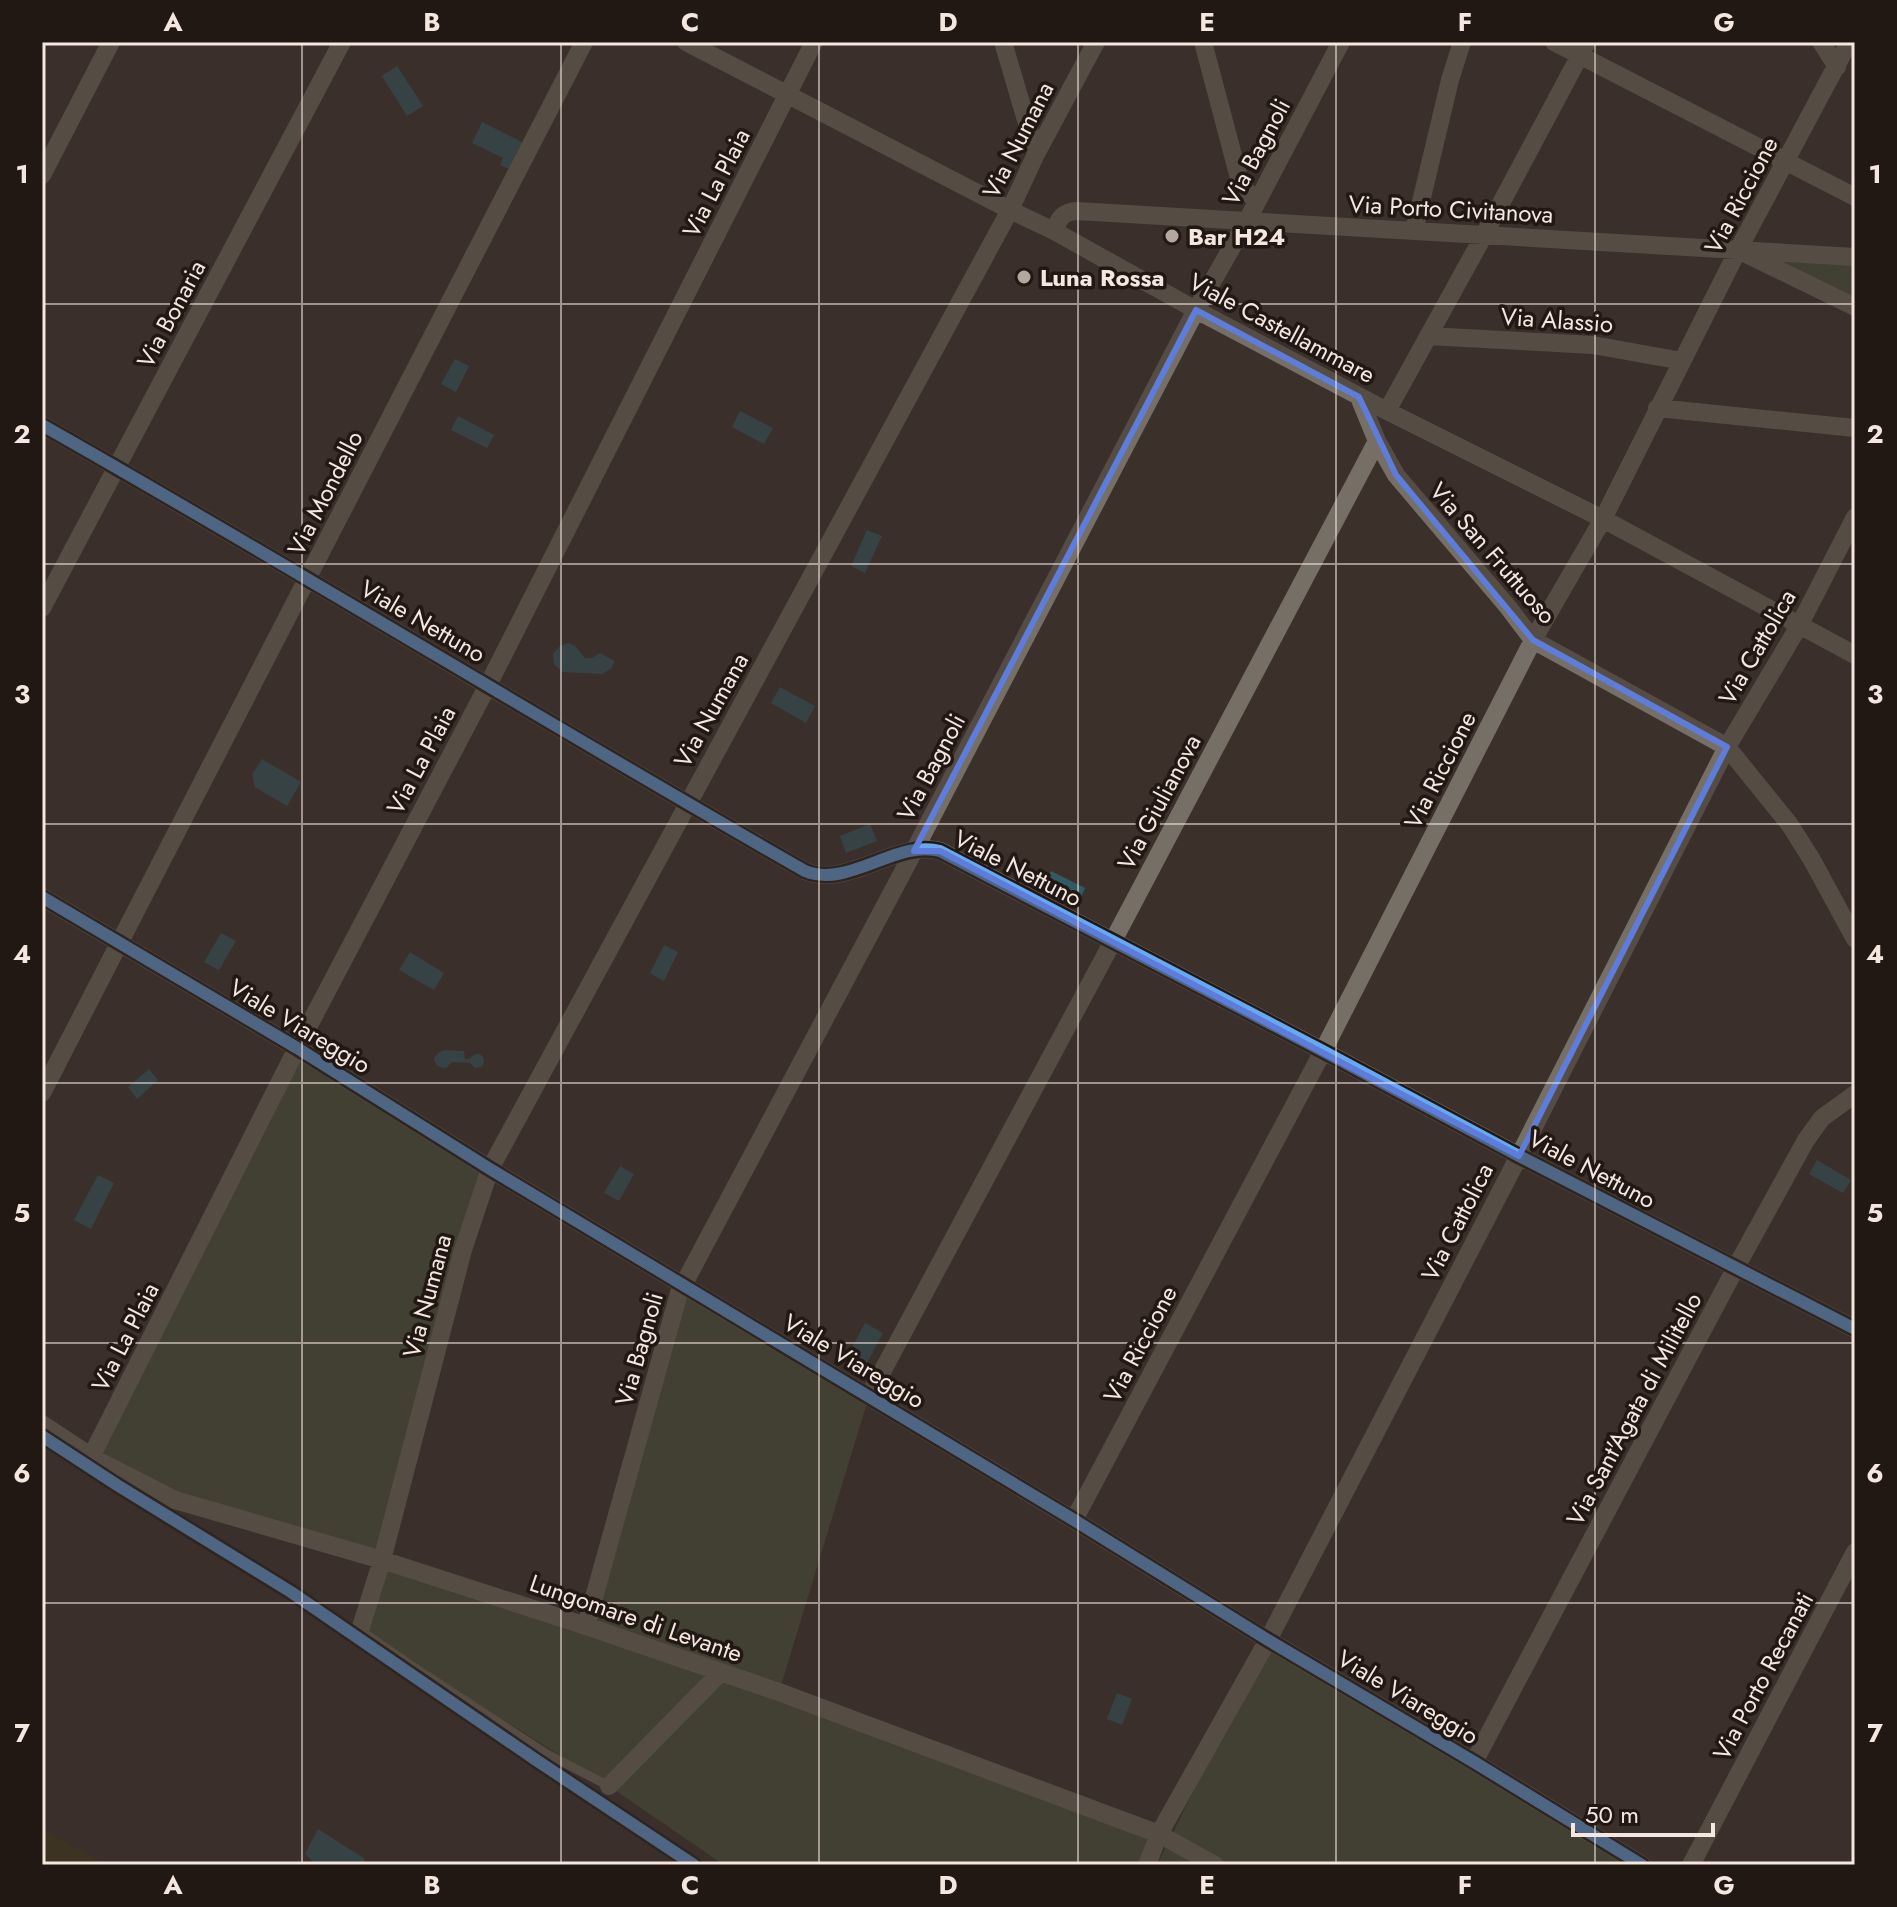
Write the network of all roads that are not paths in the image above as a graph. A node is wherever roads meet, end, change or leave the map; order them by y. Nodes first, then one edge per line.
1 (111, 42) edge
2 (342, 42) edge
3 (584, 42) edge
4 (686, 42) edge
5 (814, 42) edge
6 (1003, 42) edge
7 (1096, 42) edge
8 (1203, 42) edge
9 (1341, 42) edge
10 (1462, 42) edge
11 (1554, 42) edge
12 (1821, 42) edge
13 (1849, 42) edge
14 (1583, 49) edge
15 (1837, 67) junction
16 (788, 94) junction
17 (1036, 154) junction
18 (1786, 162) junction
19 (42, 175) edge
20 (1855, 197) edge
21 (1256, 201) junction
22 (1010, 210) junction
23 (1247, 221) junction
24 (1054, 231) junction
25 (1414, 231) junction
26 (1484, 235) junction
27 (1738, 250) junction
28 (1855, 257) edge
29 (1855, 307) edge
30 (1196, 310) junction
31 (1428, 336) junction
32 (1682, 361) junction
33 (1359, 397) junction
34 (1657, 408) junction
35 (1387, 411) junction
36 (42, 425) edge
37 (1855, 428) edge
38 (1377, 441) junction
39 (117, 467) junction
40 (1855, 517) edge
41 (1603, 519) junction
42 (307, 579) junction
43 (42, 608) edge
44 (1799, 626) junction
45 (1533, 640) junction
46 (1855, 655) edge
47 (488, 685) junction
48 (1727, 747) junction
49 (687, 803) junction
50 (914, 851) junction
51 (42, 897) edge
52 (1855, 939) edge
53 (1113, 941) junction
54 (119, 944) junction
55 (297, 1048) junction
56 (1323, 1051) junction
57 (42, 1093) edge
58 (1855, 1094) edge
59 (1519, 1156) junction
60 (490, 1169) junction
61 (1735, 1269) junction
62 (683, 1284) junction
63 (1855, 1329) edge
64 (869, 1396) junction
65 (42, 1424) edge
66 (91, 1457) junction
67 (1074, 1520) junction
68 (1855, 1552) edge
69 (382, 1560) junction
70 (586, 1626) junction
71 (360, 1630) joint
72 (1268, 1640) junction
73 (721, 1672) junction
74 (1474, 1762) junction
75 (609, 1786) joint
76 (1159, 1834) junction
77 (1147, 1865) edge
78 (1215, 1865) edge
79 (1642, 1865) edge
80 (1691, 1865) edge

1 - 19 street
2 - 39 street, Via Bonaria
3 - 42 street, Via Mondello
4 - 16 street, Viale Castellammare
5 - 16 street, Via La Plaia
6 - 17 street
7 - 17 street, Via Numana
8 - 21 street
9 - 21 street, Via Bagnoli
10 - 25 street
11 - 14 street
12 - 15 street
13 - 15 street, Via Riccione
14 - 18 street
14 - 26 street
15 - 18 street, Via Riccione
16 - 22 street, Viale Castellammare
16 - 47 street, Via La Plaia
17 - 22 street, Via Numana
18 - 20 street
18 - 27 street, Via Riccione
21 - 23 street, Via Bagnoli
22 - 24 street, Viale Castellammare
22 - 49 street, Via Numana
23 - 24 street, Via Porto Civitanova
23 - 25 street, Via Porto Civitanova
23 - 30 street, Via Bagnoli
24 - 30 street, Viale Castellammare
25 - 26 street, Via Porto Civitanova
26 - 27 street, Via Porto Civitanova
26 - 31 street
27 - 28 street, Via Porto Civitanova
27 - 29 street
27 - 32 street, Via Riccione
30 - 33 street, Viale Castellammare
30 - 50 street, Via Bagnoli
31 - 32 street, Via Alassio
31 - 35 street
32 - 34 street, Via Riccione
33 - 35 street, Viale Castellammare
33 - 38 street, Via San Fruttuoso
34 - 37 street
34 - 41 street, Via Riccione
35 - 41 street, Viale Castellammare
36 - 39 street, Viale Nettuno
38 - 45 street, Via San Fruttuoso
38 - 53 street, Via Giulianova
39 - 42 street, Viale Nettuno
39 - 43 street, Via Bonaria
40 - 44 street, Via Cattolica
41 - 44 street, Viale Castellammare
41 - 45 street, Via Riccione
42 - 47 street, Viale Nettuno
42 - 54 street, Via Mondello
44 - 46 street, Viale Castellammare
44 - 48 street, Via Cattolica
45 - 48 street, Via San Fruttuoso
45 - 56 street, Via Riccione
47 - 49 street, Viale Nettuno
47 - 55 street, Via La Plaia
48 - 52 street, Via San Fruttuoso
48 - 59 street, Via Cattolica
49 - 50 street, Viale Nettuno
49 - 60 street, Via Numana
50 - 53 street, Viale Nettuno
50 - 62 street, Via Bagnoli
51 - 54 street, Viale Viareggio
53 - 56 street, Viale Nettuno
53 - 64 street, Via Giulianova
54 - 55 street, Viale Viareggio
54 - 57 street, Via Mondello
55 - 60 street, Viale Viareggio
55 - 66 street, Via La Plaia
56 - 59 street, Viale Nettuno
56 - 67 street, Via Riccione
58 - 61 street, Via Sant'Agata di Militello
59 - 61 street, Viale Nettuno
59 - 72 street, Via Cattolica
60 - 62 street, Viale Viareggio
60 - 69 street, Via Numana
61 - 63 street, Viale Nettuno
61 - 74 street, Via Sant'Agata di Militello
62 - 64 street, Viale Viareggio
62 - 70 street, Via Bagnoli
64 - 67 street, Viale Viareggio
65 - 66 street, Lungomare di Levante
66 - 69 street, Lungomare di Levante
67 - 72 street, Viale Viareggio
68 - 80 street, Via Porto Recanati
69 - 70 street, Lungomare di Levante
69 - 71 street, Via Numana
70 - 73 street, Lungomare di Levante
71 - 75 lane
72 - 74 street, Viale Viareggio
72 - 76 street, Via Cattolica
73 - 75 street
73 - 76 street, Lungomare di Levante
74 - 79 street, Viale Viareggio
76 - 77 street, Via Cattolica
76 - 78 street, Lungomare di Levante

